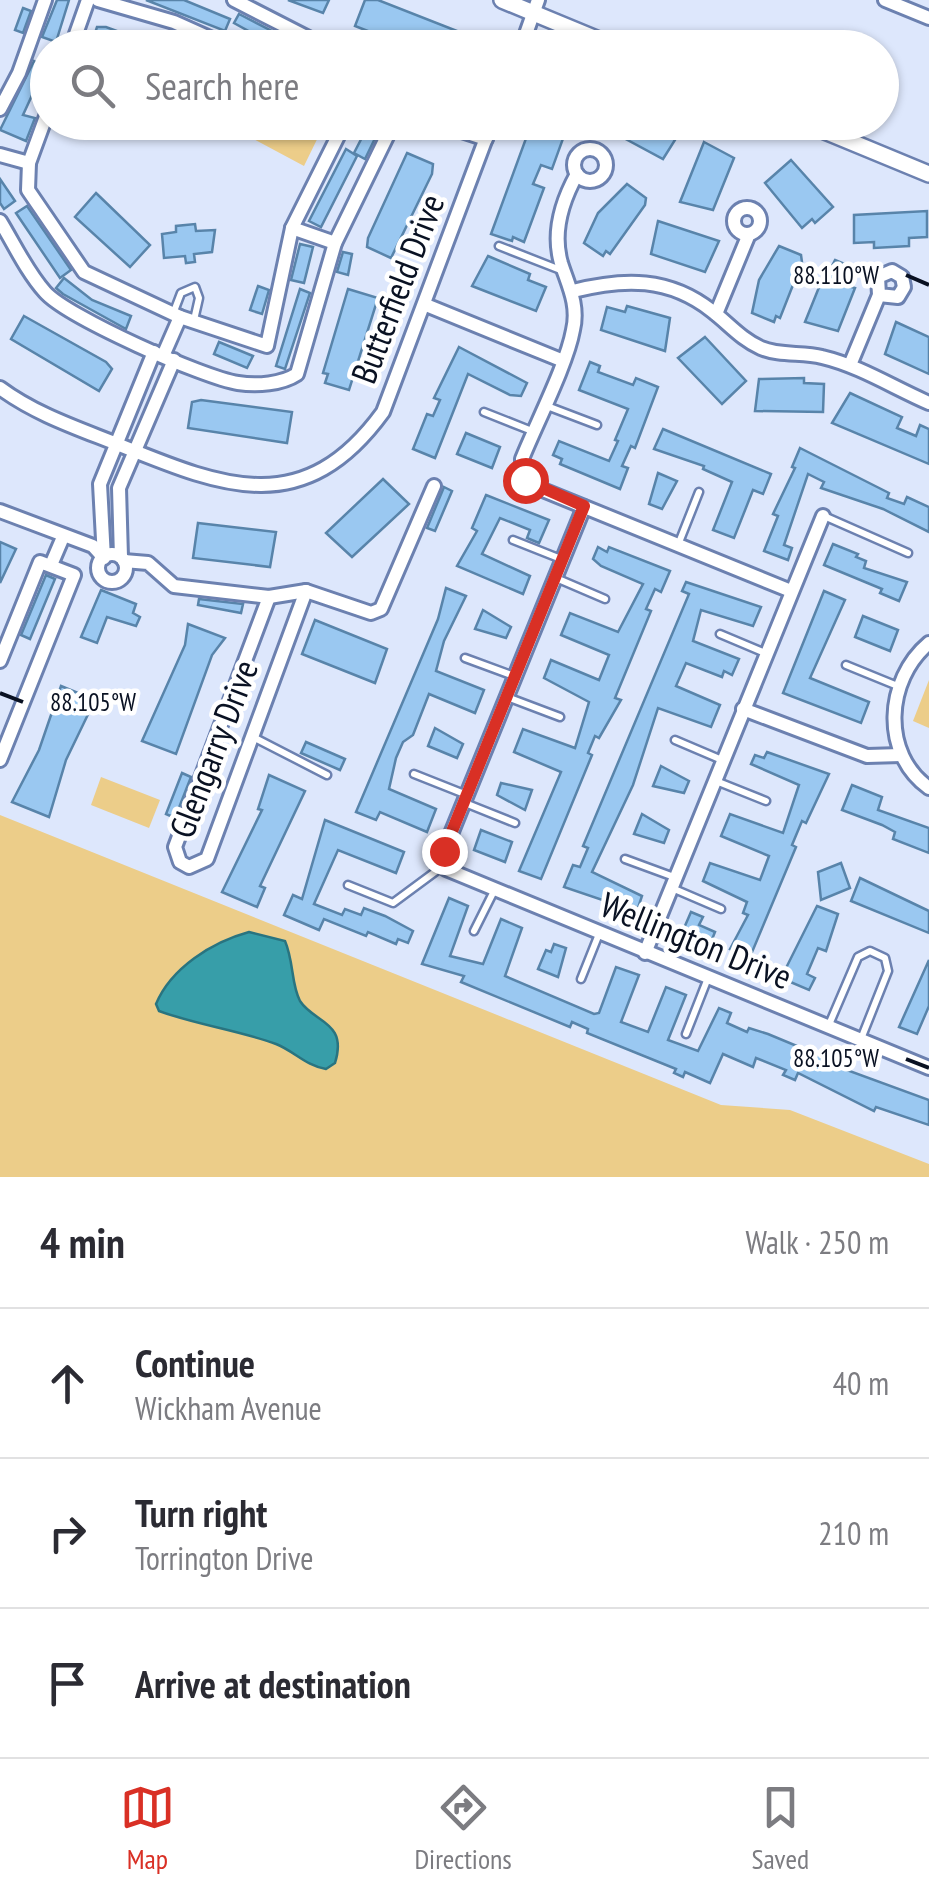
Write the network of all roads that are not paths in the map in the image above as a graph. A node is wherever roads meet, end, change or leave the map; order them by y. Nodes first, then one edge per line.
1 (45, 0) edge
2 (88, 0) edge
3 (98, 0) edge
4 (234, 0) edge
5 (502, 0) edge
6 (885, 0) edge
7 (536, 7) edge
8 (929, 18) edge
9 (34, 30) edge
10 (77, 30) edge
11 (192, 30) edge
12 (293, 30) edge
13 (582, 30) edge
14 (30, 42) edge
15 (0, 109) edge
16 (38, 140) edge
17 (335, 140) edge
18 (385, 140) edge
19 (485, 140) edge
20 (847, 140) edge
21 (0, 155) edge
22 (29, 164) junction
23 (577, 174) dead end
24 (929, 174) edge
25 (0, 221) edge
26 (292, 228) junction
27 (749, 234) dead end
28 (335, 243) junction
29 (499, 246) dead end
30 (564, 271) junction
31 (573, 291) junction
32 (879, 295) dead end
33 (426, 305) junction
34 (716, 314) junction
35 (182, 318) junction
36 (164, 356) junction
37 (561, 360) junction
38 (850, 366) junction
39 (0, 388) edge
40 (929, 403) edge
41 (544, 404) junction
42 (484, 412) dead end
43 (597, 425) dead end
44 (533, 432) junction
45 (116, 444) junction
46 (134, 451) junction
47 (434, 486) dead end
48 (699, 492) dead end
49 (584, 506) junction
50 (0, 512) edge
51 (823, 516) joint
52 (63, 537) junction
53 (513, 540) dead end
54 (678, 545) junction
55 (908, 554) dead end
56 (104, 558) junction
57 (122, 559) junction
58 (562, 560) junction
59 (51, 565) junction
60 (555, 578) junction
61 (306, 591) junction
62 (791, 591) junction
63 (268, 597) junction
64 (605, 600) dead end
65 (720, 634) dead end
66 (929, 644) edge
67 (766, 653) junction
68 (465, 658) dead end
69 (0, 660) edge
70 (846, 665) dead end
71 (515, 676) junction
72 (901, 687) junction
73 (507, 697) junction
74 (744, 709) junction
75 (560, 717) dead end
76 (252, 736) junction
77 (675, 740) dead end
78 (901, 756) junction
79 (0, 760) edge
80 (723, 760) junction
81 (414, 774) dead end
82 (327, 775) dead end
83 (715, 780) junction
84 (929, 788) edge
85 (465, 799) junction
86 (766, 801) dead end
87 (515, 823) dead end
88 (625, 859) dead end
89 (444, 866) junction
90 (673, 883) junction
91 (348, 885) dead end
92 (494, 891) junction
93 (721, 909) dead end
94 (474, 931) dead end
95 (599, 934) junction
96 (645, 953) junction
97 (708, 978) junction
98 (582, 980) dead end
99 (828, 1027) junction
100 (686, 1034) dead end
101 (860, 1040) junction
102 (929, 1068) edge

1 - 9 street
2 - 10 street
3 - 11 street
4 - 12 street
5 - 7 street
6 - 8 street
7 - 13 street
14 - 15 street
16 - 22 street
17 - 26 street
18 - 28 street
19 - 33 street, Butterfield Drive
20 - 24 street
21 - 22 street
22 - 35 street
23 - 30 street
25 - 36 street
26 - 28 street
26 - 35 street
27 - 34 street
28 - 36 street
29 - 30 lane
30 - 31 street
31 - 34 street
31 - 37 street
32 - 38 street
33 - 37 street
33 - 46 street, Butterfield Drive
34 - 38 street
35 - 36 street
36 - 45 street
36 - 46 street
37 - 41 street
38 - 40 street
39 - 45 street, Butterfield Drive
41 - 43 lane
41 - 44 street
42 - 44 lane
44 - 49 street
45 - 46 street, Butterfield Drive
45 - 56 street
46 - 57 street
47 - 61 street
48 - 54 lane
49 - 54 street
49 - 58 street
50 - 52 street
51 - 55 lane
51 - 62 street
52 - 56 street
52 - 59 street
53 - 58 lane
54 - 62 street
56 - 57 street
56 - 57 street
57 - 63 street
58 - 60 street
59 - 69 street
59 - 79 street
60 - 64 lane
60 - 71 street
61 - 63 street
61 - 76 street, Glengarry Drive
62 - 67 street
63 - 76 street, Glengarry Drive
65 - 67 lane
66 - 72 street
67 - 74 street
68 - 71 lane
70 - 72 lane
71 - 73 street
72 - 78 street
73 - 75 lane
73 - 85 street
74 - 78 street
74 - 80 street
76 - 82 lane
77 - 80 lane
78 - 84 street
80 - 83 street
81 - 85 lane
83 - 86 lane
83 - 90 street
85 - 87 lane
85 - 89 street
88 - 90 lane
89 - 91 lane
89 - 92 street, Wellington Drive
90 - 93 lane
90 - 96 street
92 - 94 lane
92 - 95 street, Wellington Drive
95 - 96 street, Wellington Drive
95 - 98 lane
96 - 97 street, Wellington Drive
97 - 99 street, Wellington Drive
97 - 100 lane
99 - 101 street, Wellington Drive
99 - 101 lane
101 - 102 street, Wellington Drive

